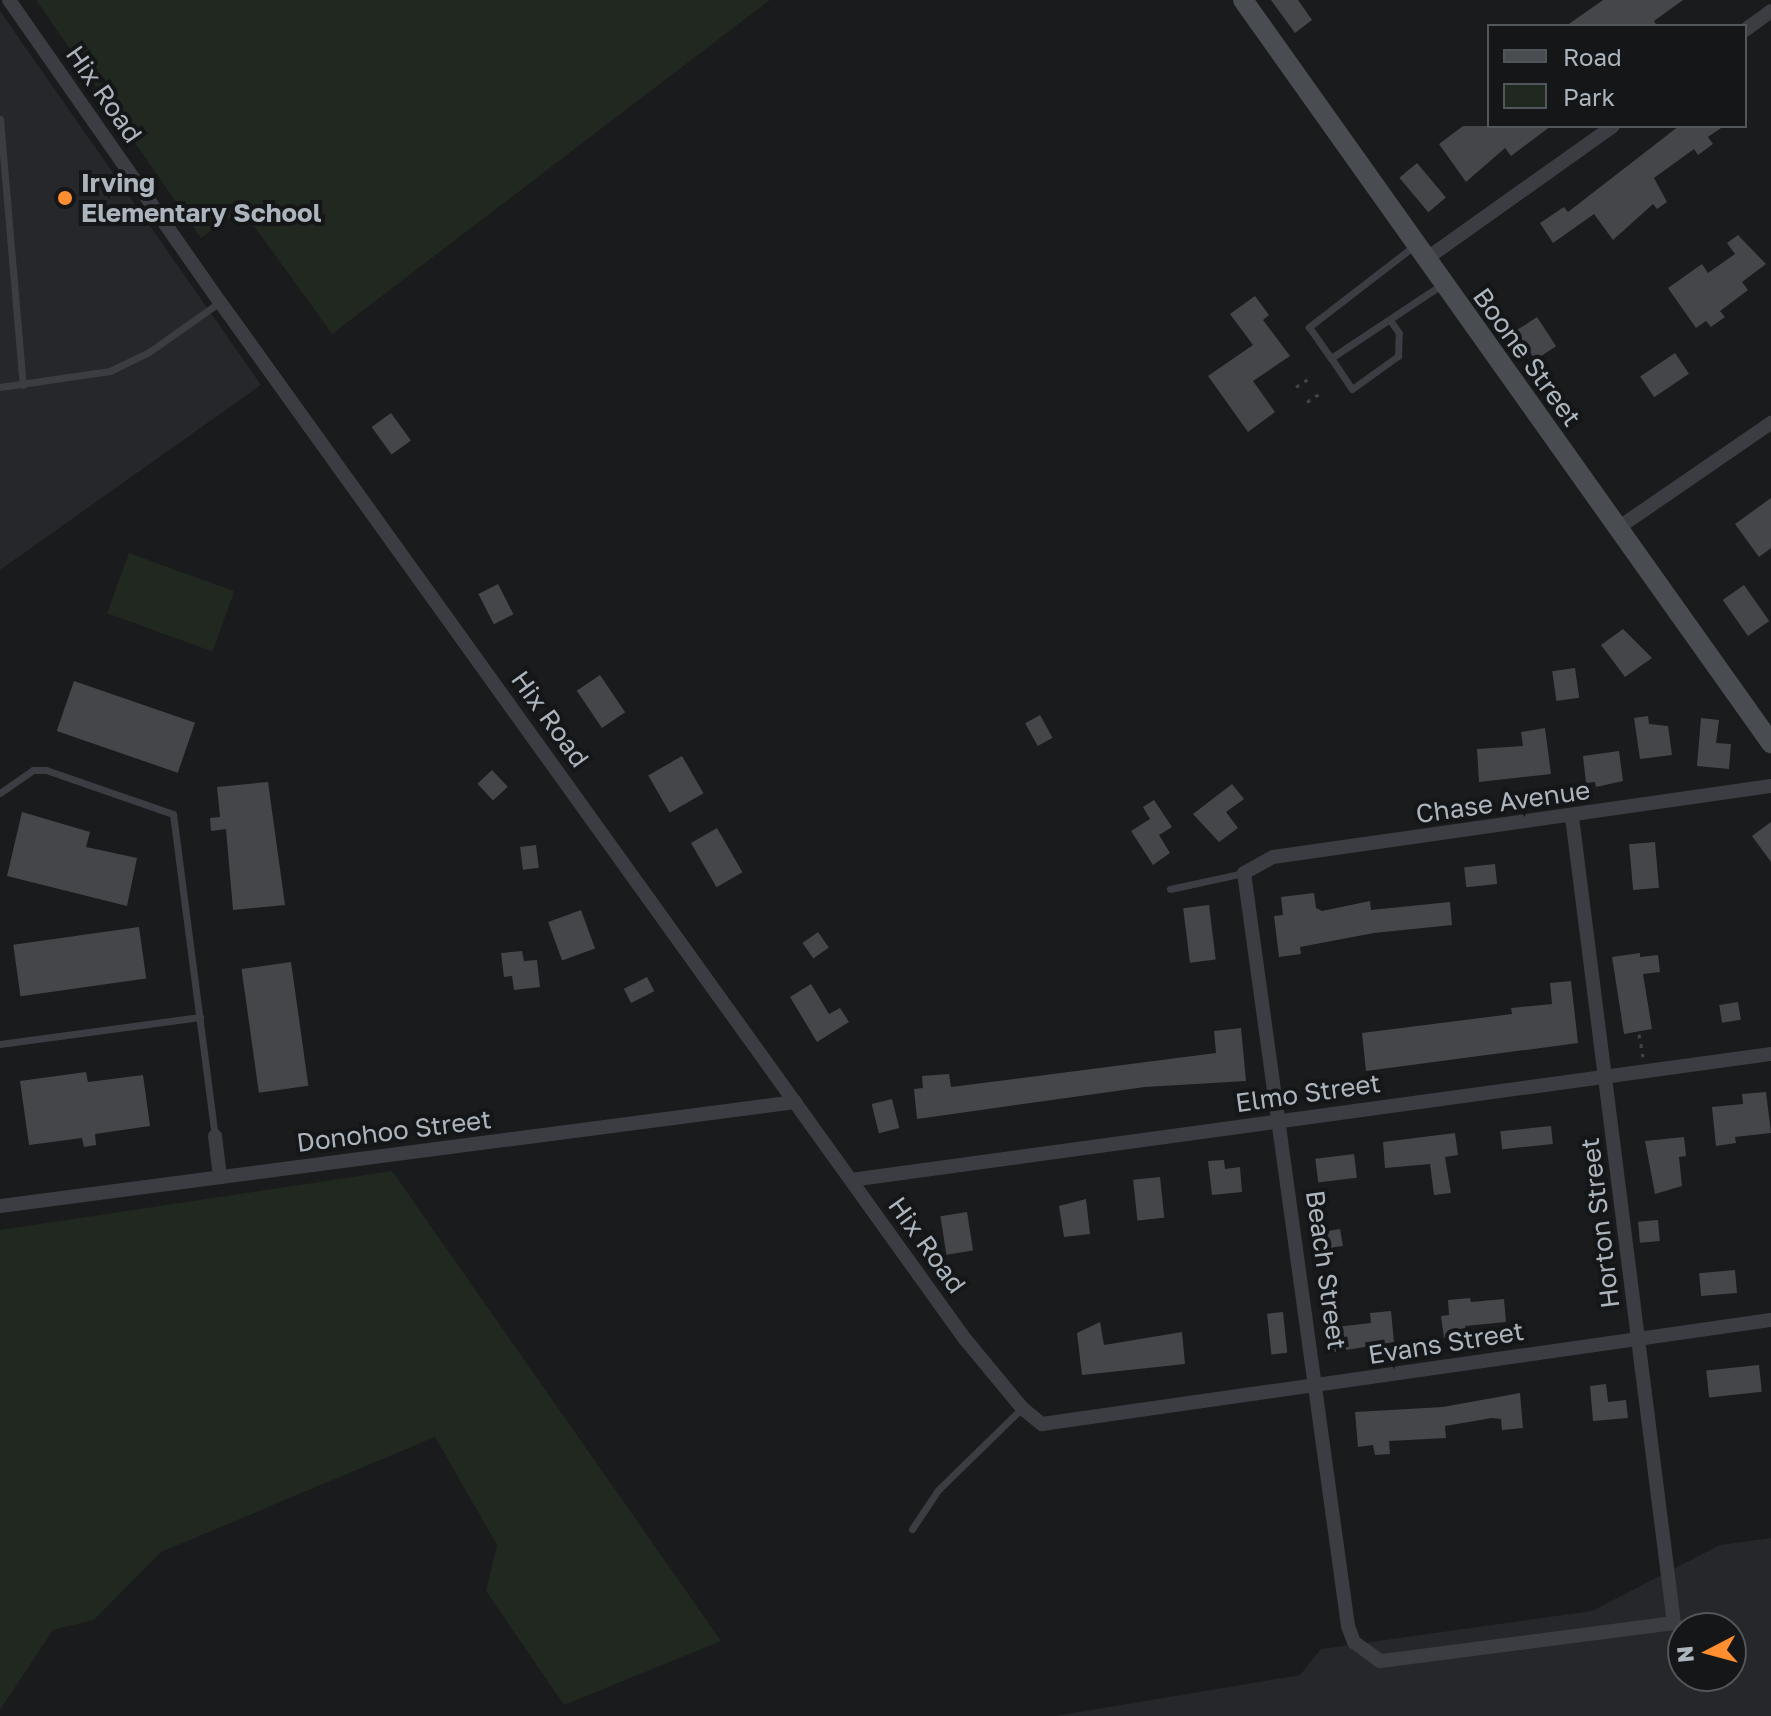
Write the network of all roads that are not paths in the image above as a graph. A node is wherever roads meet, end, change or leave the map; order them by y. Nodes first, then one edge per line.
1 (9, 0) edge
2 (1243, 0) edge
3 (1771, 11) edge
4 (1747, 29) edge
5 (0, 119) edge
6 (1610, 128) edge
7 (0, 239) edge
8 (10, 239) junction
9 (1421, 252) junction
10 (1443, 284) junction
11 (220, 302) junction
12 (1390, 320) junction
13 (1331, 358) junction
14 (23, 385) junction
15 (0, 387) edge
16 (1771, 423) edge
17 (1618, 528) junction
18 (1771, 743) edge
19 (1771, 786) edge
20 (0, 793) edge
21 (1572, 817) junction
22 (1244, 873) junction
23 (1170, 889) dead end
24 (200, 1017) junction
25 (0, 1044) edge
26 (1771, 1054) edge
27 (1606, 1077) junction
28 (795, 1102) junction
29 (1280, 1121) junction
30 (215, 1136) joint
31 (220, 1177) junction
32 (851, 1180) junction
33 (0, 1206) edge
34 (1771, 1320) edge
35 (1638, 1339) junction
36 (1318, 1386) junction
37 (1022, 1408) junction
38 (1080, 1418) joint
39 (912, 1529) dead end
40 (1380, 1661) joint

1 - 11 street, Hix Road
2 - 9 street, Boone Street
3 - 4 street
5 - 8 lane
6 - 9 street
7 - 8 lane
8 - 14 lane
9 - 10 street, Boone Street
9 - 13 lane
10 - 12 lane
10 - 17 street, Boone Street
11 - 14 lane
11 - 28 street, Hix Road
12 - 13 lane
12 - 13 lane
14 - 15 lane
16 - 17 street
17 - 18 street, Boone Street
19 - 21 street, Chase Avenue
20 - 24 lane
21 - 22 street, Chase Avenue
21 - 27 street, Horton Street
22 - 23 lane
22 - 29 street, Beach Street
24 - 25 lane
24 - 30 lane
26 - 27 street, Elmo Street
27 - 29 street, Elmo Street
27 - 35 street, Horton Street
28 - 31 street, Donohoo Street
28 - 32 street, Hix Road
29 - 32 street, Elmo Street
29 - 36 street, Beach Street
30 - 31 street
31 - 33 street, Donohoo Street
32 - 37 street, Hix Road
34 - 35 street, Evans Street
35 - 36 street, Evans Street
35 - 40 street, Horton Street
36 - 38 street, Evans Street
36 - 40 street, Beach Street
37 - 38 street, Hix Road
37 - 39 lane

